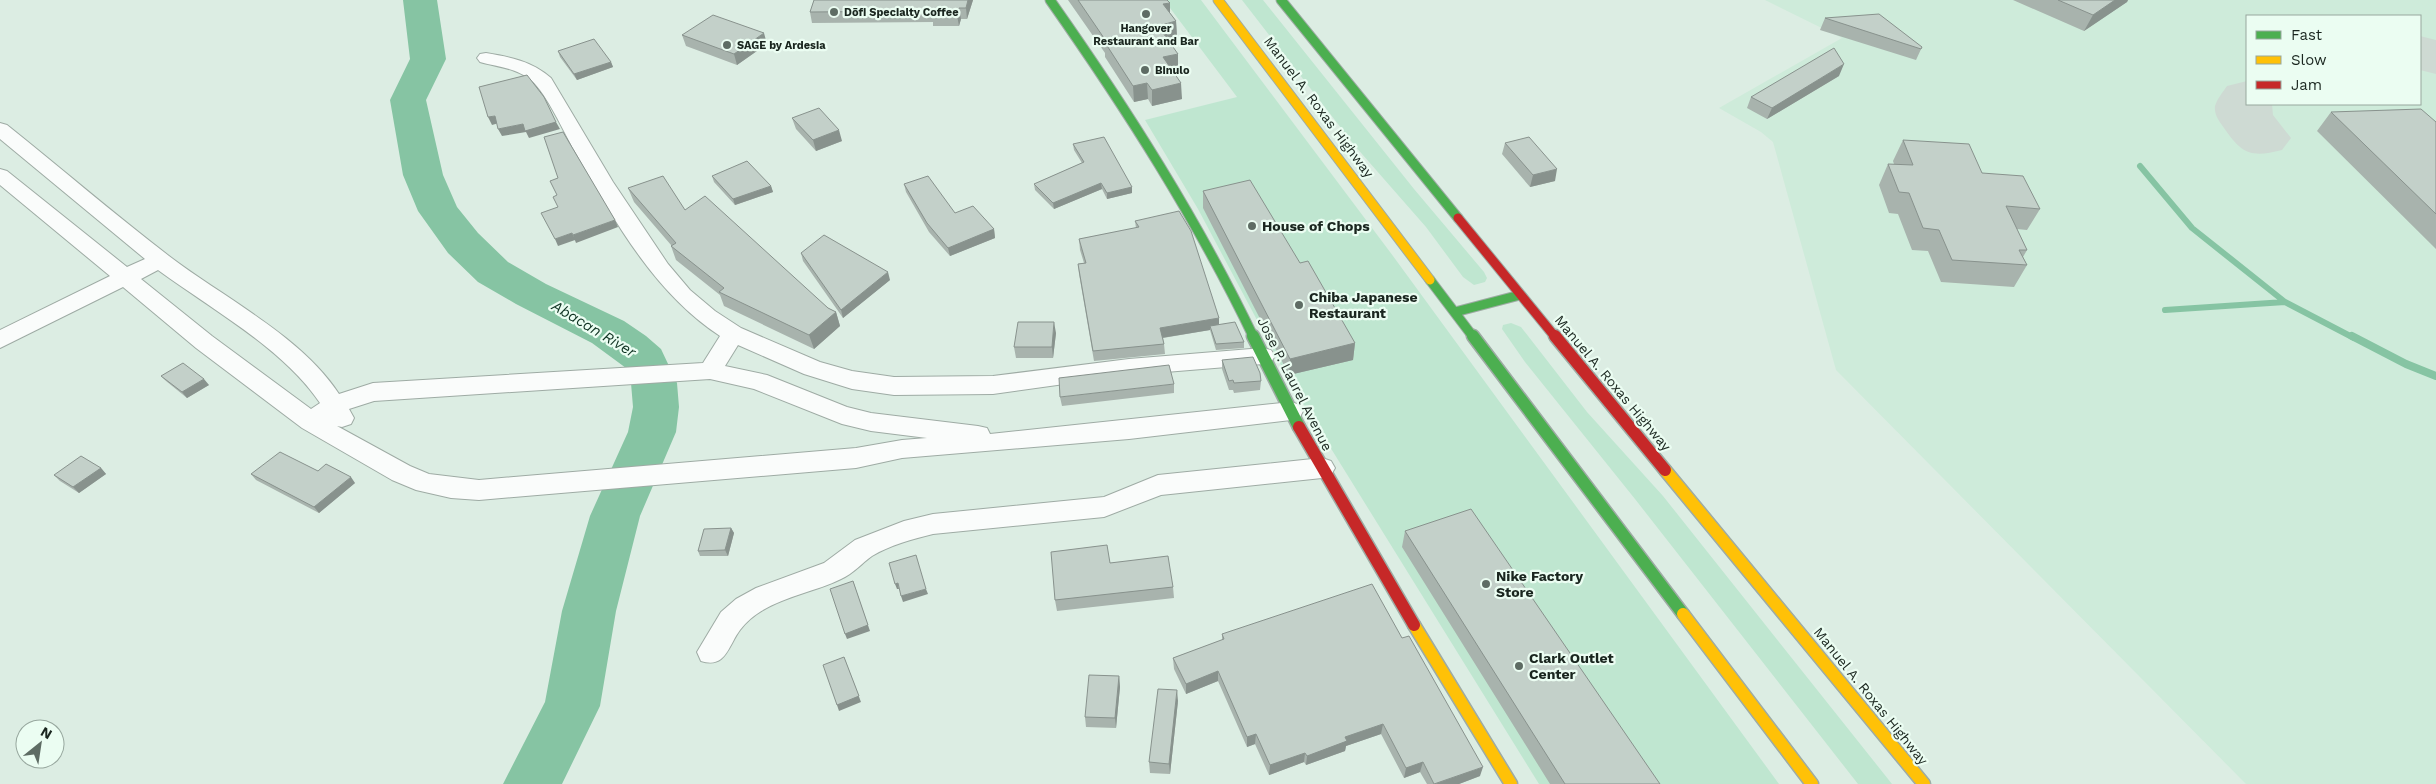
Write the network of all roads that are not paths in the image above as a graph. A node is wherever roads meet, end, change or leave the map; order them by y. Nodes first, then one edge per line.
1 (1050, 0) edge
2 (1218, 0) edge
3 (1281, 0) edge
4 (486, 58) dead end
5 (0, 129) edge
6 (0, 175) edge
7 (160, 260) junction
8 (127, 278) junction
9 (1520, 295) junction
10 (1456, 312) junction
11 (733, 334) junction
12 (0, 340) edge
13 (1262, 356) junction
14 (710, 371) junction
15 (335, 406) junction
16 (1294, 417) junction
17 (311, 422) junction
18 (357, 446) junction
19 (993, 450) junction
20 (1322, 468) junction
21 (711, 652) dead end
22 (1510, 784) edge
23 (1812, 784) edge
24 (1924, 784) edge

1 - 13 main road, Jose P. Laurel Avenue
2 - 10 main road, Manuel A. Roxas Highway
3 - 9 main road, Manuel A. Roxas Highway
4 - 11 street
5 - 7 street
6 - 8 street
7 - 8 street
7 - 15 street
8 - 12 street
8 - 17 street
9 - 10 main road
9 - 24 main road, Manuel A. Roxas Highway
10 - 23 main road, Manuel A. Roxas Highway
11 - 13 street
11 - 14 street
13 - 16 main road, Jose P. Laurel Avenue
14 - 15 street
14 - 19 street
15 - 17 street
15 - 18 street
16 - 19 street
16 - 20 main road, Jose P. Laurel Avenue
17 - 18 street
18 - 19 street
20 - 21 street
20 - 22 main road, Jose P. Laurel Avenue

